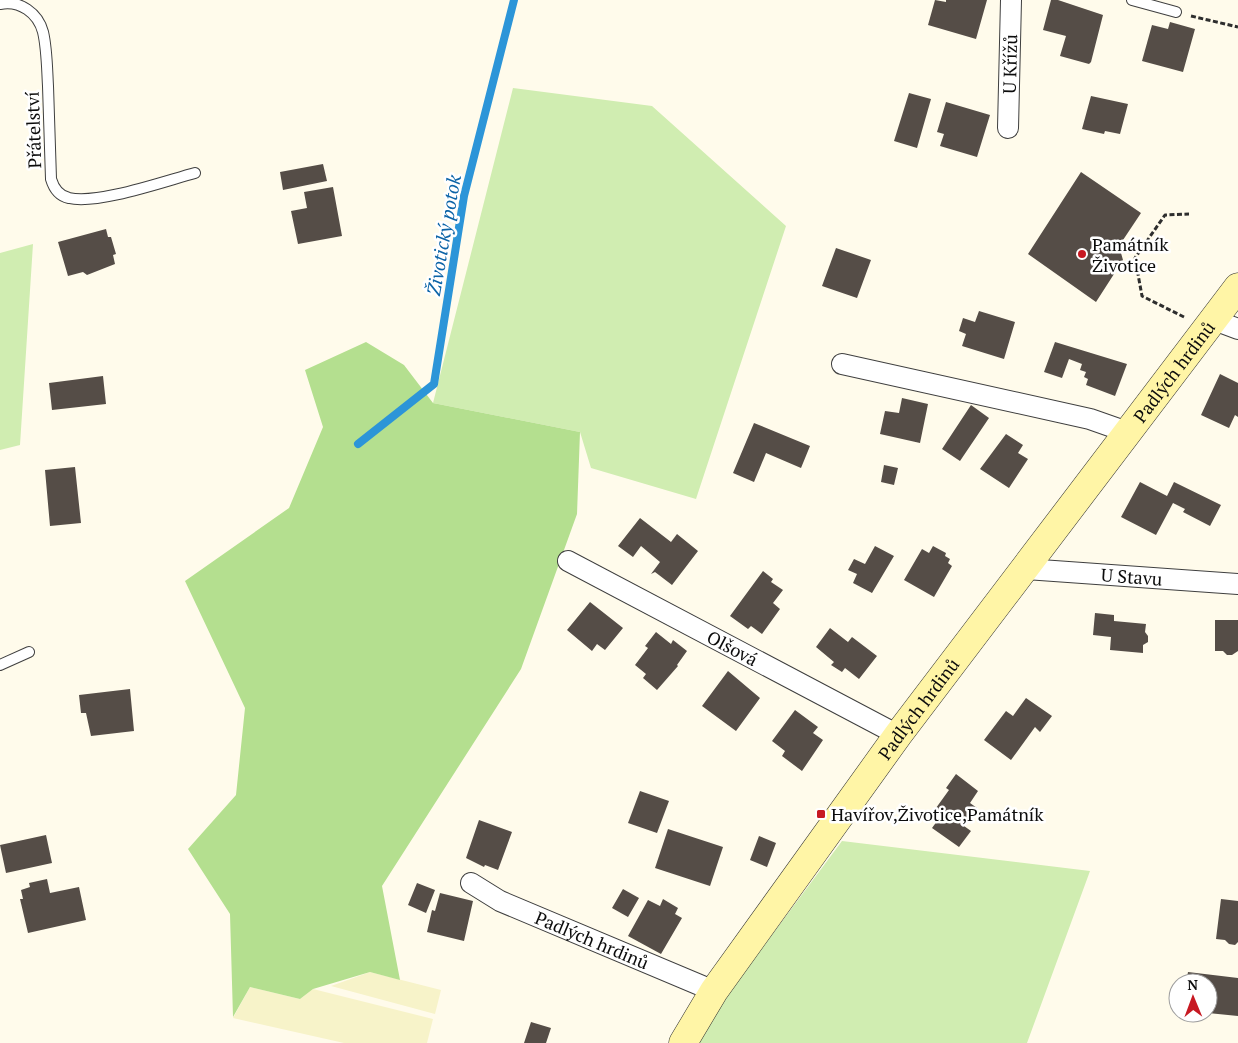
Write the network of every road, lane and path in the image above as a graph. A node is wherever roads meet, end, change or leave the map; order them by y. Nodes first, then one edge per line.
1 (1012, 0) edge
2 (1132, 0) edge
3 (6, 2) edge
4 (1176, 12) joint
5 (1238, 27) edge
6 (1008, 128) dead end
7 (195, 173) dead end
8 (1189, 214) dead end
9 (1238, 287) edge
10 (1220, 326) edge
11 (842, 364) dead end
12 (1128, 432) junction
13 (568, 561) dead end
14 (1026, 569) junction
15 (1238, 584) edge
16 (29, 652) dead end
17 (0, 665) edge
18 (898, 735) junction
19 (471, 883) dead end
20 (714, 991) junction
21 (684, 1043) edge

1 - 6 street, U Křížů
2 - 4 lane
3 - 7 lane, Přátelství
4 - 5 path
8 - 10 path
9 - 10 street, Padlých hrdinů
10 - 12 street, Padlých hrdinů
11 - 12 street, Padlých hrdinů
12 - 14 street, Padlých hrdinů
13 - 18 street, Olšová
14 - 15 street, U Stavu
14 - 18 street, Padlých hrdinů
16 - 17 lane
18 - 20 street, Padlých hrdinů
19 - 20 street, Padlých hrdinů
20 - 21 street, Padlých hrdinů

